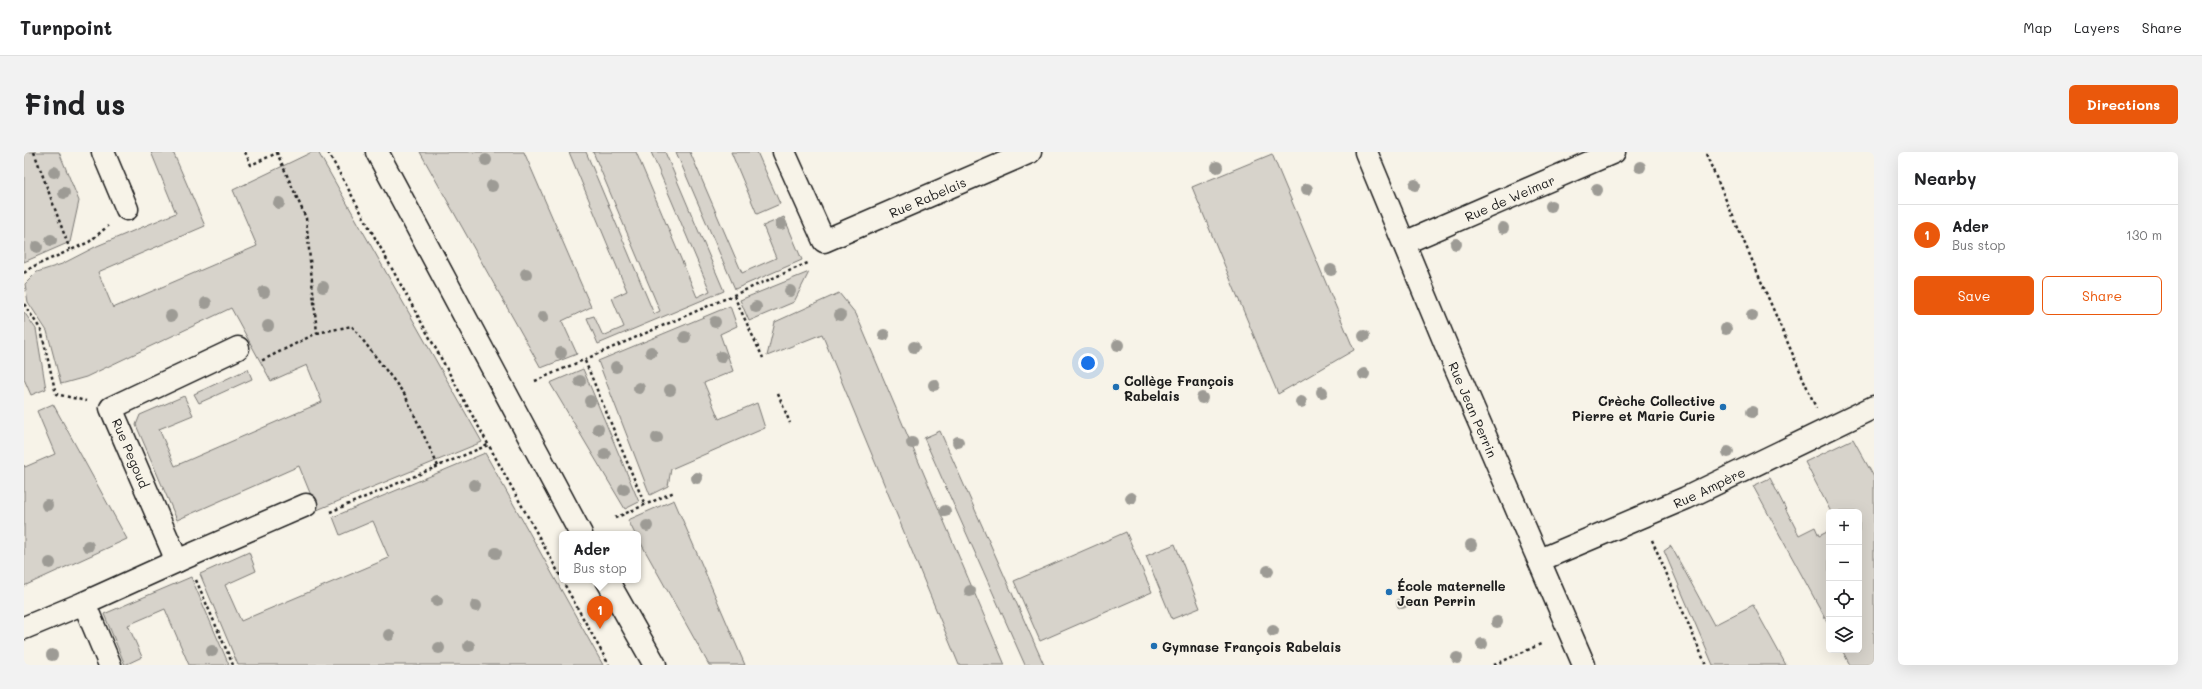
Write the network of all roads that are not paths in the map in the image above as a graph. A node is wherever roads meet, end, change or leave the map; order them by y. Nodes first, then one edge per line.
1 (103, 152) edge
2 (377, 152) edge
3 (784, 152) edge
4 (1030, 152) edge
5 (1366, 152) edge
6 (1614, 152) edge
7 (127, 209) road end
8 (1404, 243) junction
9 (238, 348) road end
10 (1874, 407) edge
11 (306, 505) dead end
12 (579, 531) edge
13 (1540, 560) junction
14 (177, 561) junction
15 (608, 583) edge
16 (84, 603) junction
17 (24, 628) edge
18 (110, 665) edge
19 (655, 665) edge
20 (1584, 665) edge

1 - 7 street
2 - 12 street
3 - 4 street, Rue Rabelais
5 - 8 street, Rue Jean Perrin
6 - 8 street, Rue de Weimar
8 - 13 street, Rue Jean Perrin
9 - 14 street, Rue Pegoud
10 - 13 street, Rue Ampère
11 - 14 street
13 - 20 street, Rue Jean Perrin
14 - 16 street
15 - 19 street
16 - 17 street
16 - 18 street

